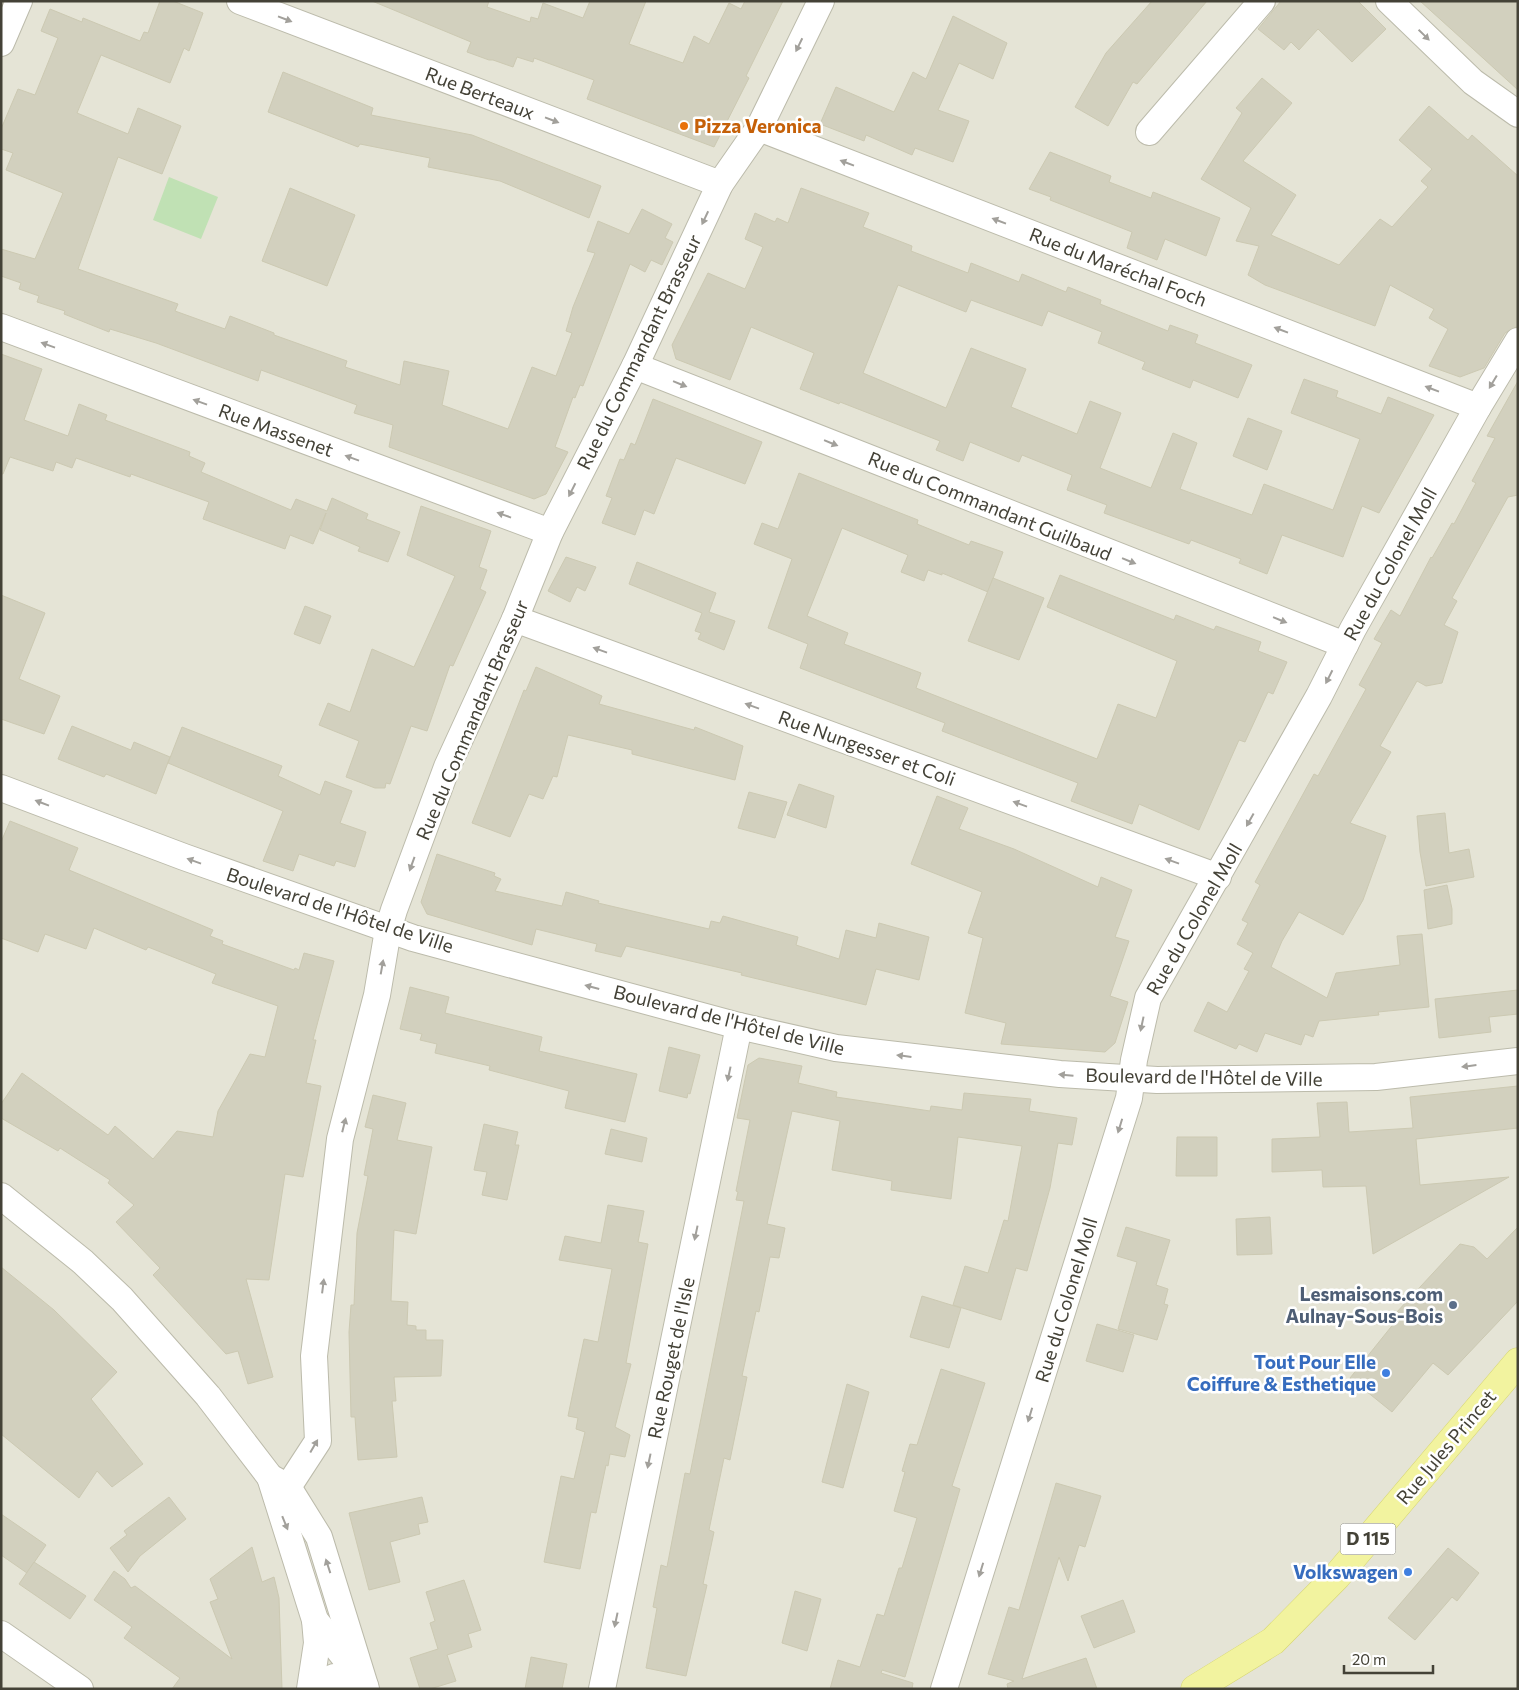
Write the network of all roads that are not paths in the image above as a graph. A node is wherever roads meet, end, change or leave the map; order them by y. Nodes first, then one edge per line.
1 (18, 1) edge
2 (240, 1) edge
3 (821, 1) edge
4 (1262, 1) edge
5 (1389, 1) edge
6 (1, 43) edge
7 (1518, 114) edge
8 (759, 128) junction
9 (1149, 132) dead end
10 (720, 184) junction
11 (1, 327) edge
12 (1518, 340) edge
13 (635, 366) junction
14 (1478, 407) junction
15 (550, 532) junction
16 (516, 619) junction
17 (1345, 645) junction
18 (1, 788) edge
19 (1218, 877) junction
20 (388, 930) junction
21 (739, 1026) junction
22 (1518, 1061) edge
23 (1132, 1079) junction
24 (1, 1196) edge
25 (1518, 1362) edge
26 (279, 1482) junction
27 (315, 1620) junction
28 (1, 1634) edge
29 (366, 1687) edge
30 (80, 1689) edge
31 (312, 1689) edge
32 (602, 1689) edge
33 (944, 1689) edge
34 (1195, 1689) edge

1 - 6 street
2 -> 10 street, Rue Berteaux
3 -> 8 street, Rue du Commandant Brasseur
4 - 9 street
5 -> 7 street
8 - 10 street, Rue du Commandant Brasseur
14 -> 8 street, Rue du Maréchal Foch
10 -> 13 street, Rue du Commandant Brasseur
15 -> 11 street, Rue Massenet
12 -> 14 street, Rue du Colonel Moll
13 -> 15 street, Rue du Commandant Brasseur
13 -> 17 street, Rue du Commandant Guilbaud
14 - 17 street, Rue du Colonel Moll
15 - 16 street, Rue du Commandant Brasseur
19 -> 16 street, Rue Nungesser et Coli
16 -> 20 street, Rue du Commandant Brasseur
17 -> 19 street, Rue du Colonel Moll
20 -> 18 street, Boulevard de l'Hôtel de Ville
19 -> 23 street, Rue du Colonel Moll
21 -> 20 street, Boulevard de l'Hôtel de Ville
26 -> 20 street, Rue du Commandant Brasseur
23 -> 21 street, Boulevard de l'Hôtel de Ville
21 -> 32 street, Rue Rouget de l'Isle
22 -> 23 street, Boulevard de l'Hôtel de Ville
23 -> 33 street, Rue du Colonel Moll
24 - 26 street
25 - 34 main road, Rue Jules Princet / D 115
26 -> 27 street
29 -> 26 street
27 - 29 street
27 - 31 street
28 - 30 street
29 - 31 street

